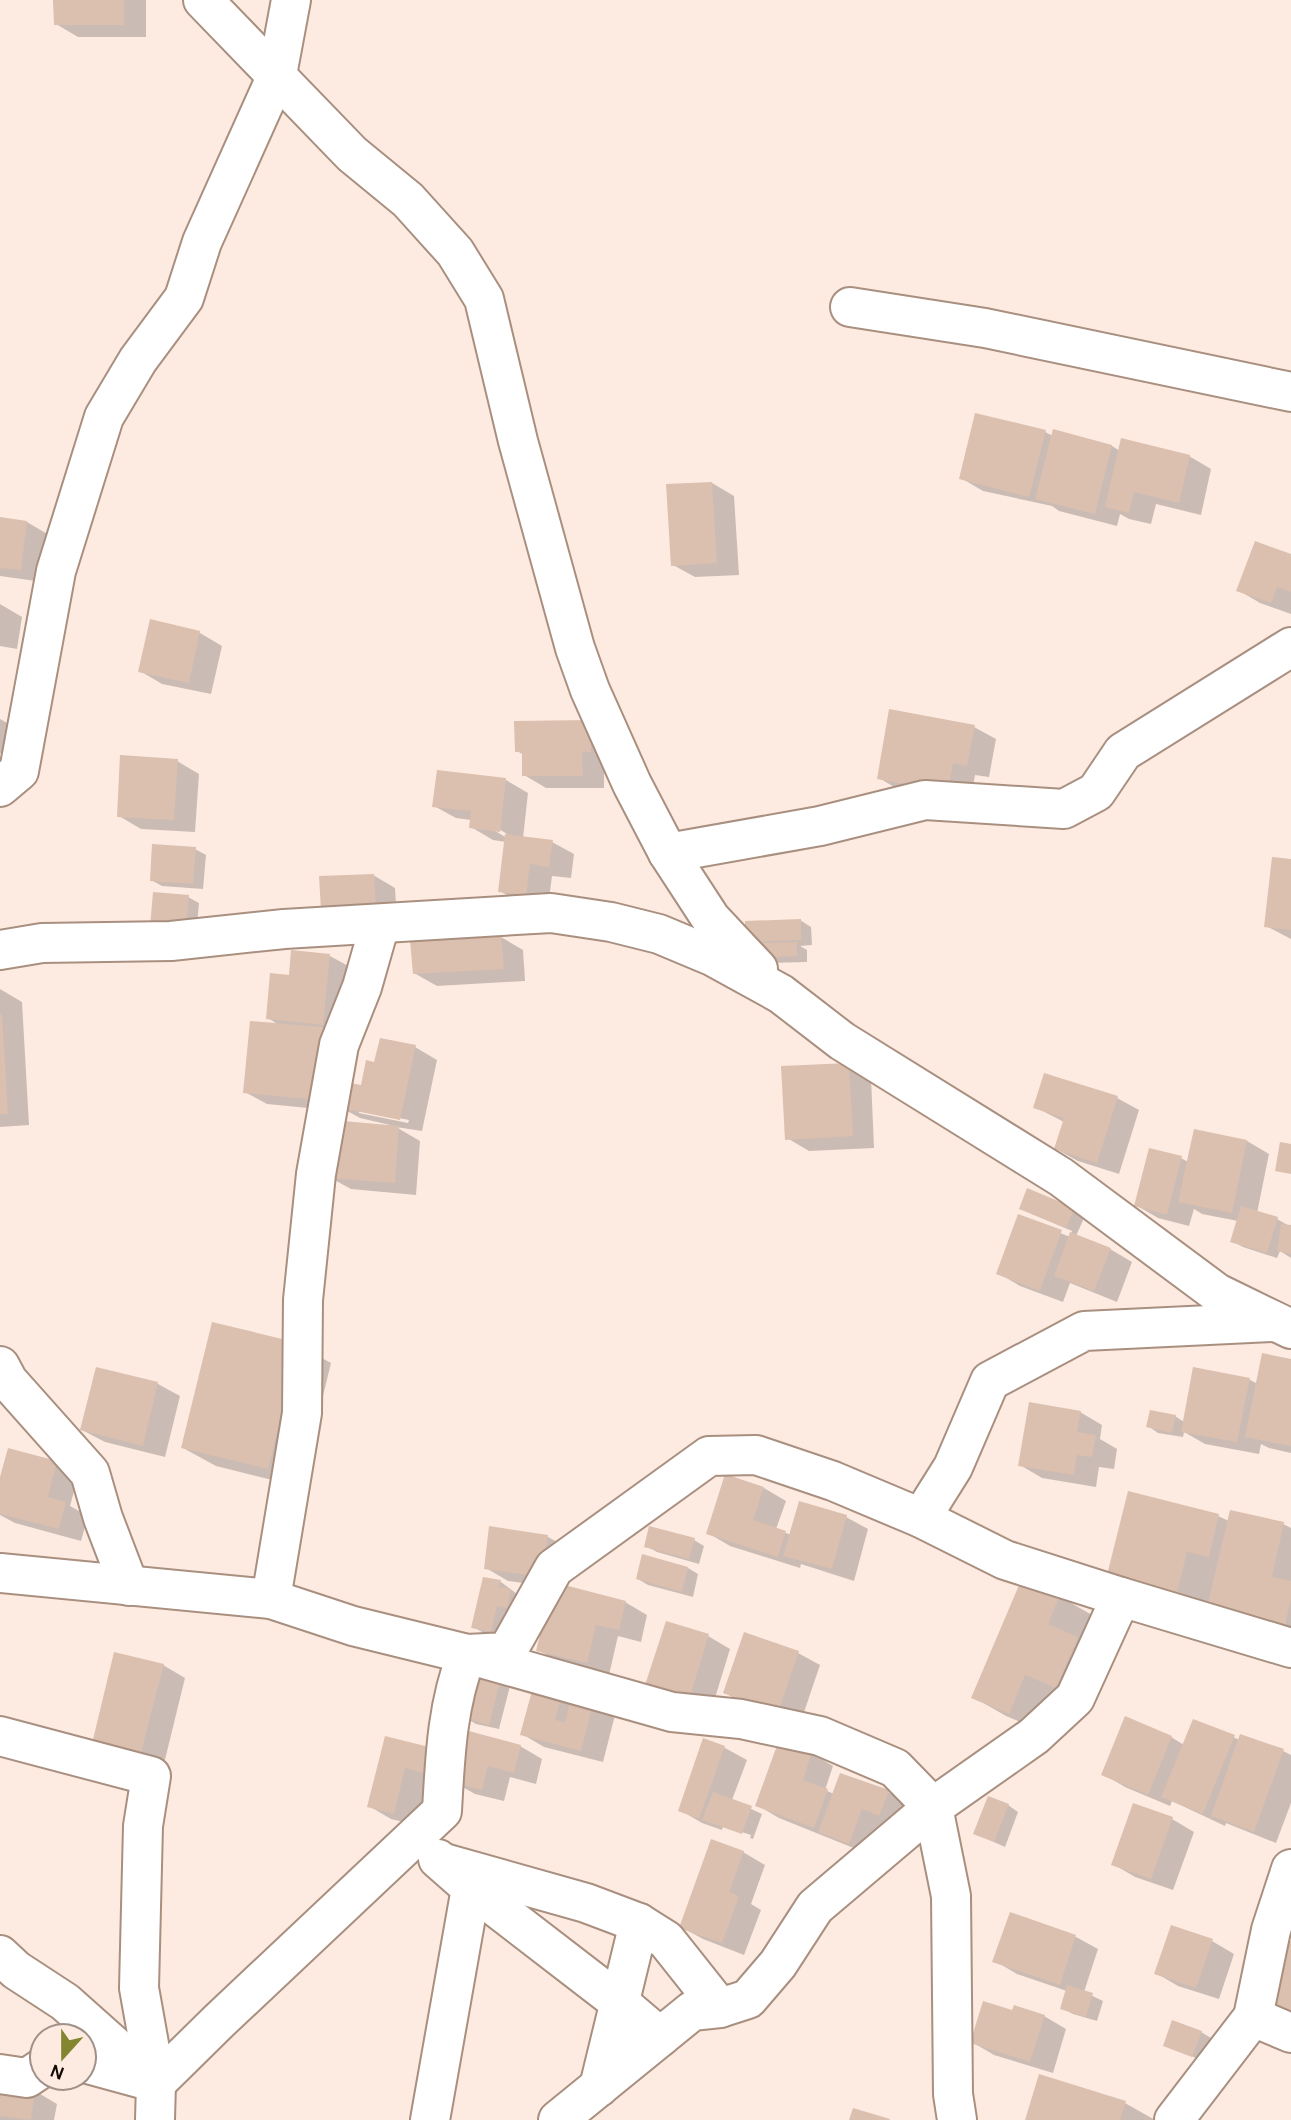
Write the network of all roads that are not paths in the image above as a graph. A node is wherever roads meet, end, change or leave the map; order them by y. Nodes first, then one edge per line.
1 (203, 0) edge
2 (291, 0) edge
3 (277, 75) junction
4 (850, 307) dead end
5 (1291, 392) edge
6 (1291, 647) edge
7 (0, 787) edge
8 (668, 853) junction
9 (380, 924) junction
10 (0, 950) edge
11 (781, 994) junction
12 (1283, 1326) edge
13 (0, 1366) edge
14 (921, 1518) junction
15 (0, 1573) edge
16 (129, 1586) junction
17 (1121, 1597) junction
18 (271, 1599) junction
19 (1291, 1648) edge
20 (467, 1654) junction
21 (0, 1736) edge
22 (933, 1807) junction
23 (414, 1836) junction
24 (1291, 1869) edge
25 (457, 1876) junction
26 (639, 1923) junction
27 (0, 1955) edge
28 (619, 2002) junction
29 (720, 2008) junction
30 (1253, 2017) junction
31 (1291, 2033) edge
32 (660, 2037) junction
33 (98, 2071) edge
34 (0, 2074) edge
35 (28, 2077) edge
36 (599, 2087) junction
37 (161, 2109) edge
38 (430, 2120) edge
39 (558, 2120) edge
40 (957, 2120) edge
41 (1174, 2120) edge

1 - 3 street
2 - 3 street
3 - 7 street
3 - 8 street
4 - 5 street
6 - 8 street
8 - 11 street
9 - 10 street
9 - 11 street
9 - 18 street
11 - 12 street
12 - 14 street
13 - 16 street
14 - 17 street
14 - 20 street
15 - 16 street
16 - 18 street
17 - 19 street
17 - 22 street
18 - 20 street
20 - 22 street
20 - 23 street
21 - 37 street
22 - 29 street
22 - 40 street
23 - 25 street
23 - 37 street
24 - 30 street
25 - 26 street
25 - 28 street
25 - 38 street
26 - 28 street
26 - 29 street
27 - 37 street
28 - 32 street
28 - 36 street
29 - 32 street
30 - 31 street
30 - 41 street
32 - 36 street
33 - 37 street
34 - 35 street
36 - 39 street

